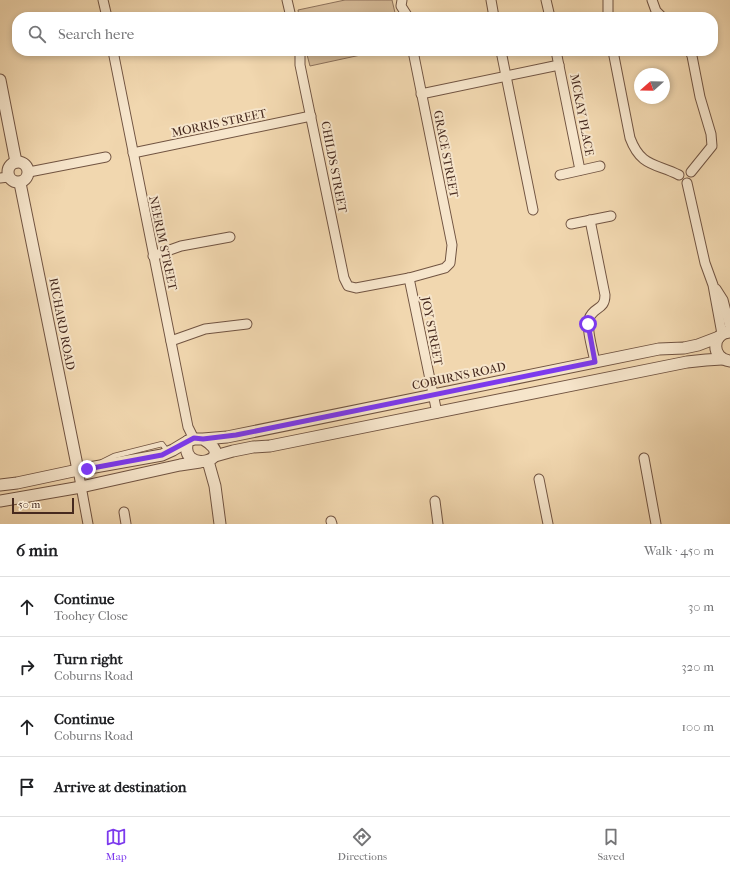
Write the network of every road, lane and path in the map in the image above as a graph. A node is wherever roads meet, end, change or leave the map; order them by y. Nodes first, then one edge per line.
1 (103, 0) edge
2 (287, 0) edge
3 (402, 0) edge
4 (491, 0) edge
5 (546, 0) edge
6 (608, 0) edge
7 (652, 0) edge
8 (105, 12) edge
9 (290, 12) edge
10 (405, 12) edge
11 (493, 12) edge
12 (549, 12) edge
13 (608, 12) edge
14 (657, 12) edge
15 (114, 56) edge
16 (300, 56) edge
17 (414, 56) edge
18 (502, 56) edge
19 (557, 56) edge
20 (614, 56) edge
21 (692, 56) edge
22 (559, 65) junction
23 (505, 76) junction
24 (0, 80) edge
25 (421, 94) junction
26 (311, 116) junction
27 (133, 153) junction
28 (106, 157) dead end
29 (16, 162) junction
30 (600, 166) dead end
31 (580, 170) junction
32 (29, 172) junction
33 (691, 172) junction
34 (560, 174) dead end
35 (680, 175) junction
36 (4, 178) edge
37 (20, 183) junction
38 (687, 183) junction
39 (533, 210) dead end
40 (611, 216) dead end
41 (590, 220) junction
42 (571, 224) dead end
43 (230, 238) dead end
44 (153, 256) junction
45 (409, 278) junction
46 (247, 324) dead end
47 (725, 332) edge
48 (171, 341) junction
49 (726, 360) edge
50 (595, 362) junction
51 (433, 395) junction
52 (437, 413) junction
53 (195, 439) junction
54 (644, 458) dead end
55 (208, 459) junction
56 (83, 469) junction
57 (539, 479) dead end
58 (0, 485) edge
59 (80, 487) junction
60 (0, 501) edge
61 (435, 501) dead end
62 (124, 512) dead end
63 (88, 524) edge
64 (126, 524) edge
65 (220, 524) edge
66 (438, 524) edge
67 (548, 524) edge
68 (656, 524) edge

1 - 8 street
2 - 9 street
3 - 10 street
4 - 11 street
5 - 12 street
6 - 13 street
7 - 14 street
15 - 27 street, NEERIM STREET
16 - 26 street, CHILDS STREET
17 - 25 street, GRACE STREET
18 - 23 street
19 - 22 street, MCKAY PLACE
20 - 35 street
21 - 33 street
22 - 23 street
22 - 31 street, MCKAY PLACE
23 - 25 street
23 - 39 street
24 - 29 street
25 - 45 street, GRACE STREET
26 - 27 street, MORRIS STREET
26 - 45 street, CHILDS STREET
27 - 44 street, NEERIM STREET
28 - 32 street
29 - 32 street
29 - 36 street
30 - 31 street, MCKAY PLACE
31 - 34 street, MCKAY PLACE
32 - 37 street
33 - 35 street
33 - 38 street
35 - 38 street
36 - 37 street
37 - 56 street, RICHARD ROAD
38 - 47 street
40 - 41 street
41 - 42 street
41 - 50 street
43 - 44 street
44 - 48 street, NEERIM STREET
45 - 51 street, JOY STREET
46 - 48 street
47 - 49 street
47 - 50 street, COBURNS ROAD
48 - 53 street, NEERIM STREET
49 - 52 street
50 - 51 street, COBURNS ROAD
51 - 52 street, JOY STREET
51 - 53 street, COBURNS ROAD
52 - 55 street
53 - 55 street
53 - 55 street
53 - 56 street, COBURNS ROAD
54 - 68 street
55 - 59 street
55 - 65 street
56 - 58 street, COBURNS ROAD
56 - 59 street
57 - 67 street
59 - 60 street
59 - 63 street
61 - 66 street
62 - 64 street

